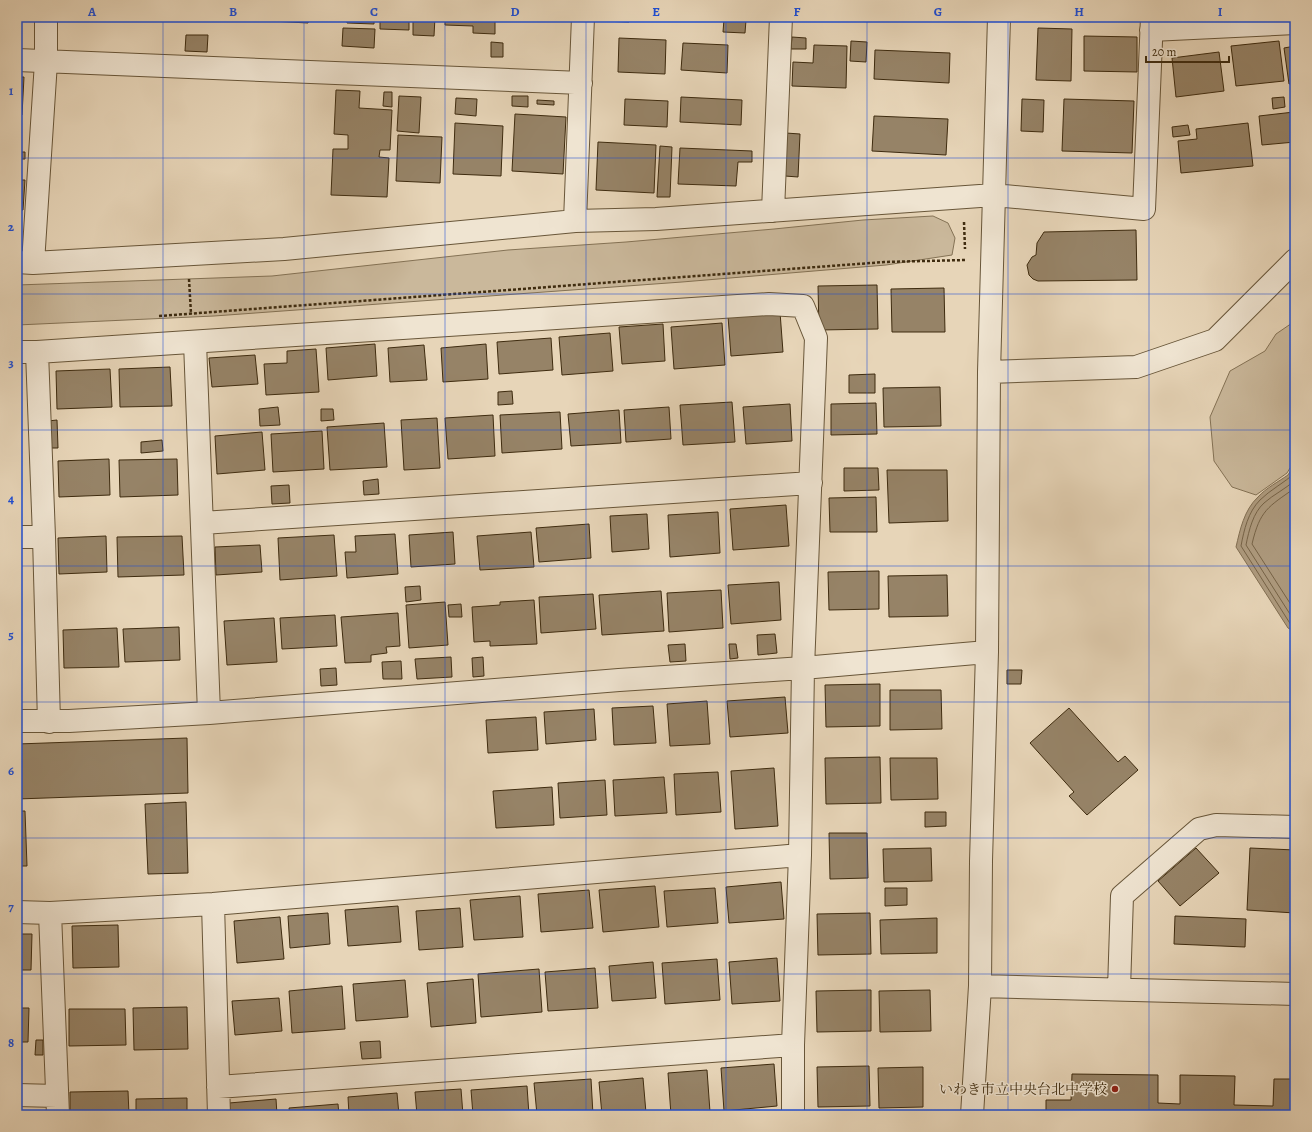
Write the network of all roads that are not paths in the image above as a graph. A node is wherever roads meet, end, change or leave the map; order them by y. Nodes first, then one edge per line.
1 (46, 17) edge
2 (583, 17) edge
3 (780, 17) edge
4 (999, 17) edge
5 (1295, 23) edge
6 (1151, 24) edge
7 (17, 60) edge
8 (46, 62) junction
9 (581, 83) junction
10 (994, 195) junction
11 (773, 211) junction
12 (575, 221) junction
13 (1295, 260) edge
14 (25, 263) edge
15 (195, 342) junction
16 (27, 352) edge
17 (989, 372) junction
18 (811, 483) junction
19 (202, 523) junction
20 (17, 537) edge
21 (44, 537) junction
22 (987, 652) junction
23 (803, 668) junction
24 (209, 713) junction
25 (17, 721) edge
26 (49, 722) junction
27 (1295, 827) edge
28 (800, 856) junction
29 (213, 904) junction
30 (17, 912) edge
31 (50, 913) junction
32 (980, 986) junction
33 (1119, 989) junction
34 (1295, 994) edge
35 (793, 1045) junction
36 (218, 1087) junction
37 (17, 1095) edge
38 (58, 1106) edge
39 (219, 1115) edge
40 (793, 1115) edge
41 (972, 1115) edge

1 - 8 street
2 - 9 street
3 - 11 street
4 - 10 street
5 - 6 street
6 - 10 street
7 - 8 street
8 - 9 street
8 - 14 street
9 - 12 street
10 - 11 street
10 - 17 street
11 - 12 street
12 - 14 street
13 - 17 street
15 - 16 street
15 - 18 street
15 - 19 street
16 - 21 street
17 - 22 street
18 - 19 street
18 - 23 street
19 - 24 street
20 - 21 street
21 - 26 street
22 - 23 street
22 - 32 street
23 - 24 street
23 - 28 street
24 - 26 street
25 - 26 street
27 - 33 street
28 - 29 street
28 - 35 street
29 - 31 street
29 - 36 street
30 - 31 street
31 - 38 street
32 - 33 street
32 - 41 street
33 - 34 street
35 - 36 street
35 - 40 street
36 - 39 street
37 - 38 street

